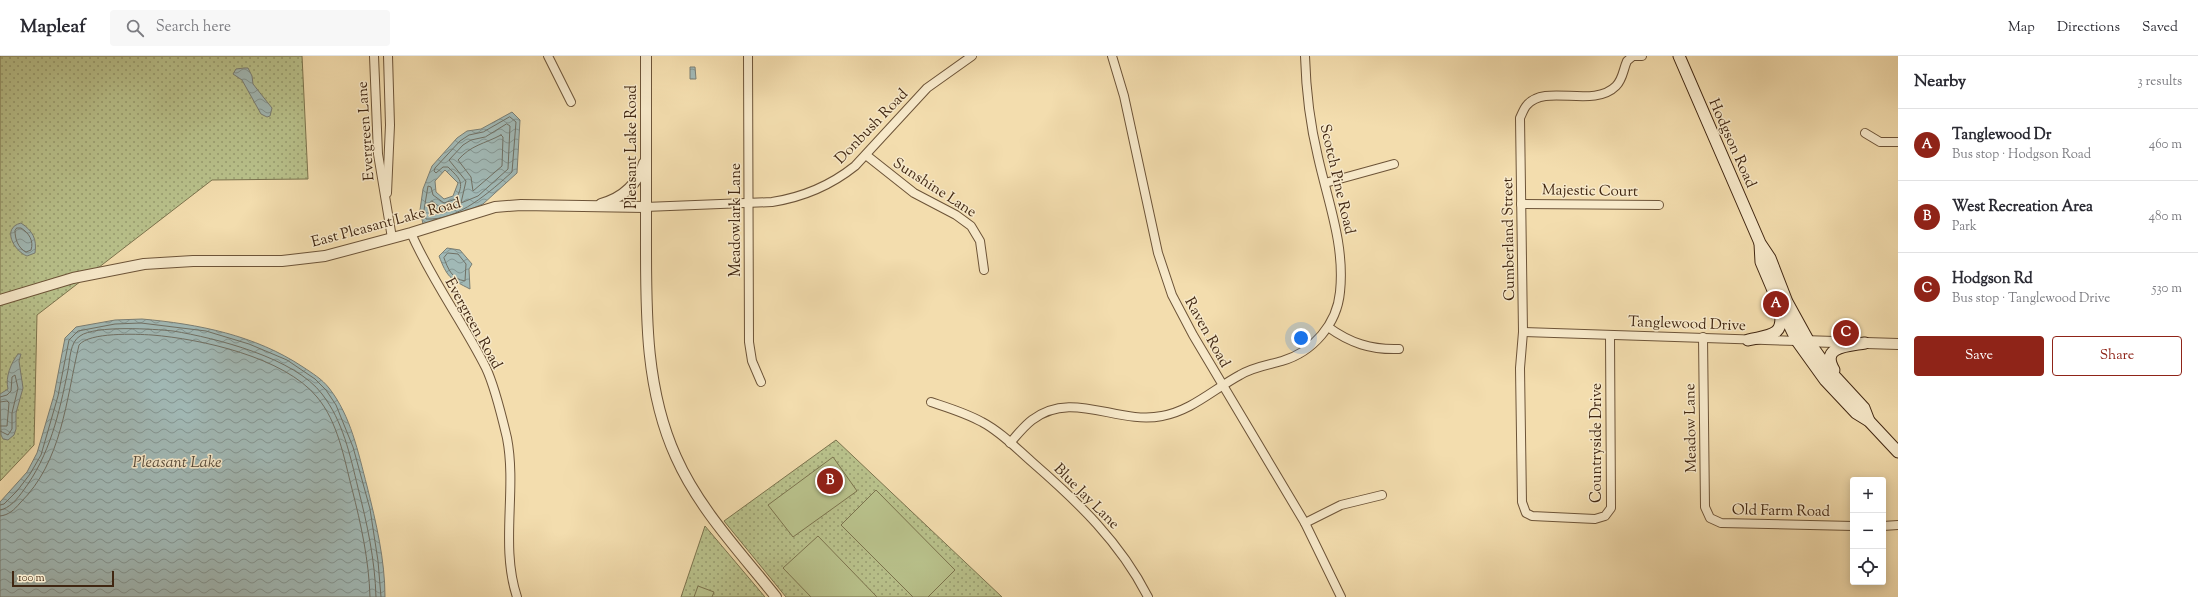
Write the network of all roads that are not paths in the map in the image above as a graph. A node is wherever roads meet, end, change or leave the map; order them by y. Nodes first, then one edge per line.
1 (374, 56) edge
2 (388, 56) edge
3 (548, 56) edge
4 (646, 56) edge
5 (748, 56) edge
6 (972, 56) edge
7 (1112, 56) edge
8 (1305, 56) edge
9 (1642, 56) edge
10 (1679, 56) edge
11 (1630, 57) edge
12 (571, 102) dead end
13 (1865, 133) dead end
14 (1898, 142) edge
15 (646, 153) junction
16 (866, 155) junction
17 (1394, 164) dead end
18 (1325, 183) junction
19 (386, 204) junction
20 (750, 204) junction
21 (1521, 204) junction
22 (688, 205) joint
23 (1659, 205) dead end
24 (591, 206) junction
25 (645, 207) junction
26 (411, 233) junction
27 (392, 238) junction
28 (1760, 243) junction
29 (984, 270) dead end
30 (0, 300) edge
31 (1778, 302) junction
32 (1328, 326) junction
33 (1524, 332) junction
34 (1610, 335) junction
35 (1703, 338) junction
36 (1748, 340) junction
37 (1797, 341) junction
38 (1809, 342) junction
39 (1864, 343) junction
40 (1898, 344) edge
41 (1399, 349) dead end
42 (761, 382) dead end
43 (1841, 383) junction
44 (1223, 385) junction
45 (931, 402) dead end
46 (1869, 421) junction
47 (1010, 443) junction
48 (1898, 452) edge
49 (1382, 495) dead end
50 (1526, 513) joint
51 (1710, 518) joint
52 (1305, 523) junction
53 (1898, 525) edge
54 (1850, 526) edge
55 (1886, 526) edge
56 (517, 597) edge
57 (776, 597) edge
58 (1148, 597) edge
59 (1341, 597) edge

1 - 19 street, Evergreen Lane
2 - 19 street, Evergreen Lane
3 - 12 street
4 - 15 street, Pleasant Lake Road
5 - 20 street, Meadowlark Lane
6 - 16 street, Donbush Road
7 - 44 street, Raven Road
8 - 18 street, Scotch Pine Road
9 - 11 street, Cumberland Street
10 - 28 main road, Hodgson Road
11 - 21 street, Cumberland Street
13 - 14 street
15 - 24 street
15 - 25 street, Pleasant Lake Road
16 - 20 street, Donbush Road
16 - 29 street, Sunshine Lane
17 - 18 street
18 - 32 street, Scotch Pine Road
19 - 27 street, Evergreen Lane
20 - 22 street, Donbush Road
20 - 42 street, Meadowlark Lane
21 - 23 street, Majestic Court
21 - 33 street, Cumberland Street
22 - 25 street, East Pleasant Lake Road
24 - 25 street, East Pleasant Lake Road
24 - 26 street, East Pleasant Lake Road
25 - 57 street, Pleasant Lake Road
26 - 27 street, East Pleasant Lake Road
26 - 56 street, Evergreen Road
27 - 30 street, East Pleasant Lake Road
28 - 31 main road, Hodgson Road
28 - 38 main road, Hodgson Road
31 - 36 main road
31 - 37 main road, Hodgson Road
32 - 41 street
32 - 44 street, Scotch Pine Road
33 - 34 street, Tanglewood Drive
33 - 50 street, Cumberland Street
34 - 35 street, Tanglewood Drive
34 - 50 street, Countryside Drive
35 - 36 street, Tanglewood Drive
35 - 51 street, Meadow Lane
36 - 37 street, Tanglewood Drive
37 - 38 street, Tanglewood Drive
37 - 46 main road, Hodgson Road
38 - 39 street, Tanglewood Drive
38 - 43 main road, Hodgson Road
39 - 40 street, Tanglewood Drive
39 - 43 main road
43 - 46 main road, Hodgson Road
44 - 47 street
44 - 52 street, Raven Road
45 - 47 street, Blue Jay Lane
46 - 48 main road, Hodgson Road
47 - 58 street, Blue Jay Lane
49 - 52 street
51 - 54 street, Old Farm Road
52 - 59 street, Raven Road
53 - 55 street

